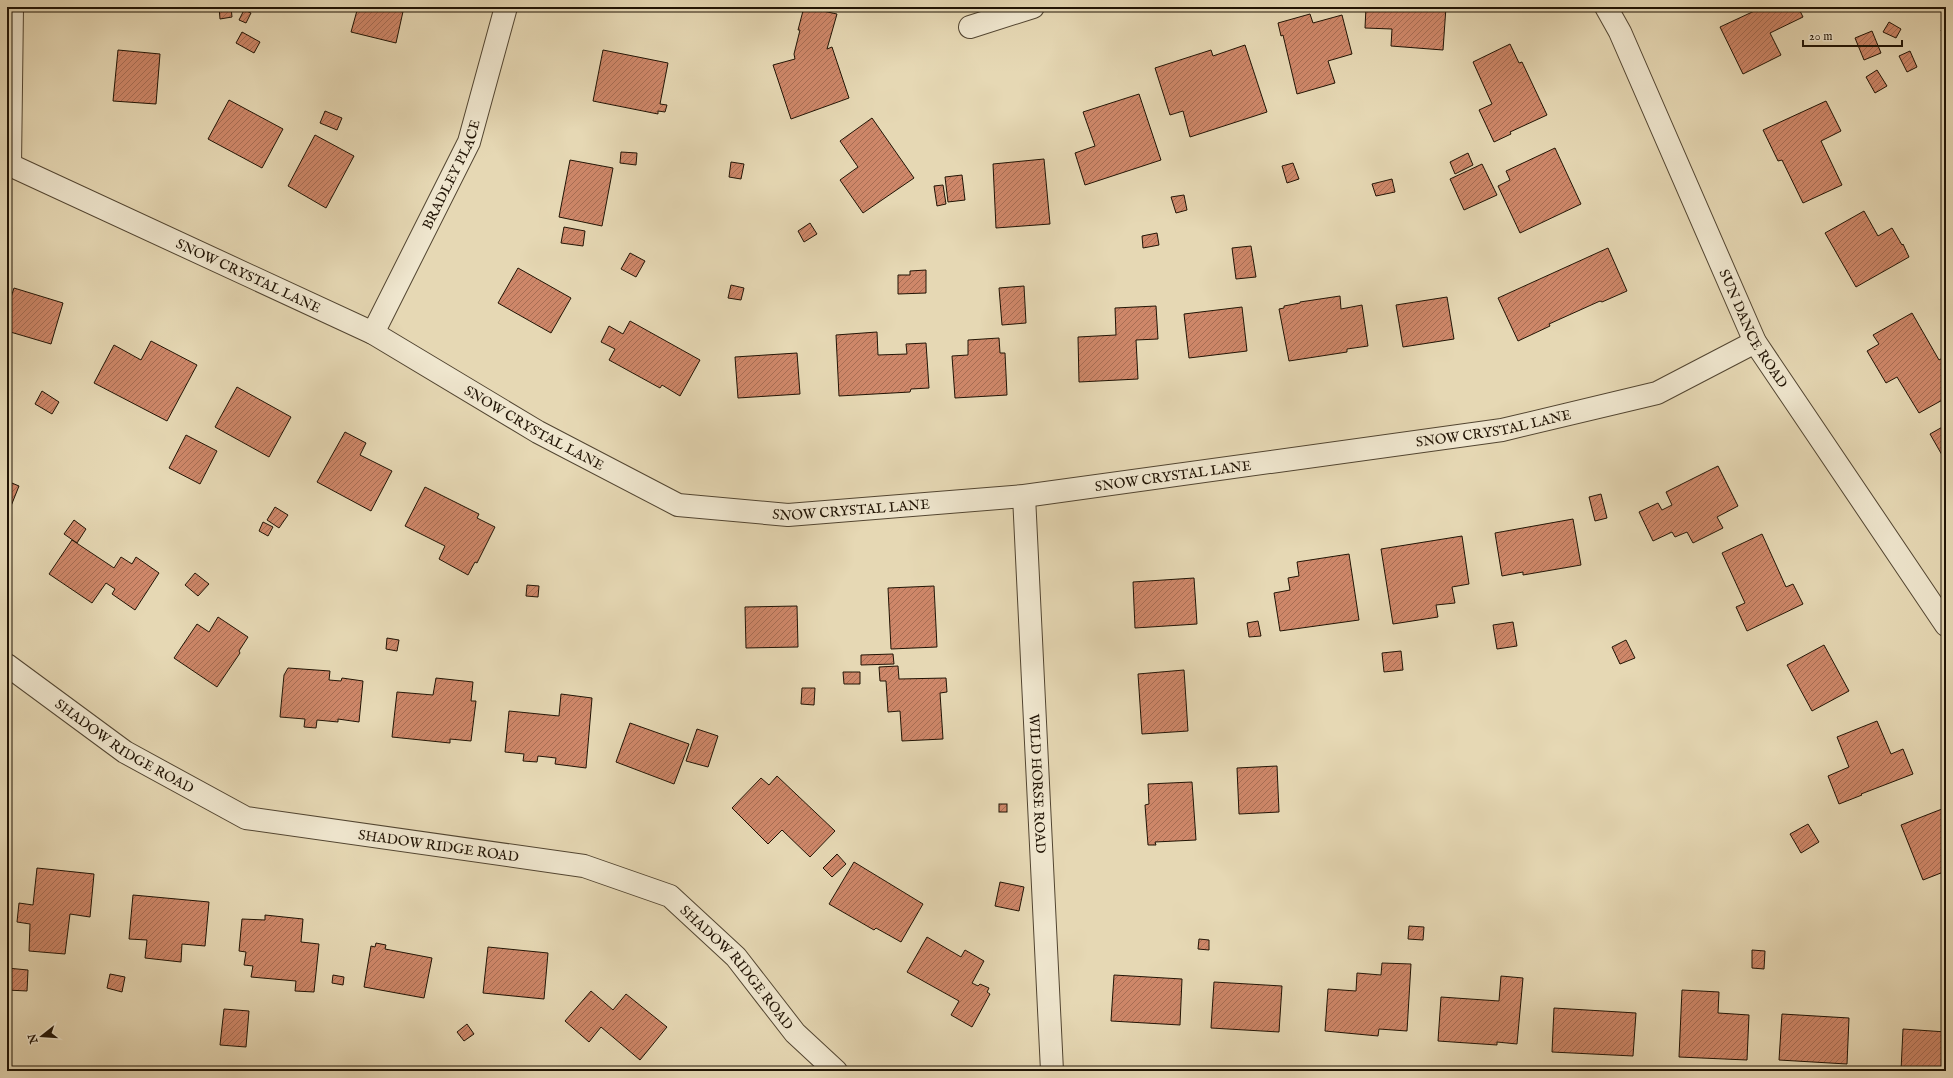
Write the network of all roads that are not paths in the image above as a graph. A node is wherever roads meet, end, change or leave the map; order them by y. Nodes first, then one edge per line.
1 (12, 7) edge
2 (506, 7) edge
3 (1033, 7) edge
4 (1606, 7) edge
5 (970, 28) dead end
6 (9, 165) edge
7 (374, 333) junction
8 (1755, 342) junction
9 (1024, 496) junction
10 (1946, 625) edge
11 (7, 665) edge
12 (836, 1071) edge
13 (1052, 1071) edge

1 - 6 street
2 - 7 street, BRADLEY PLACE
3 - 5 street
4 - 8 street, SUN DANCE ROAD
6 - 7 street, SNOW CRYSTAL LANE
7 - 9 street, SNOW CRYSTAL LANE
8 - 9 street, SNOW CRYSTAL LANE
8 - 10 street, SUN DANCE ROAD
9 - 13 street, WILD HORSE ROAD
11 - 12 street, SHADOW RIDGE ROAD

